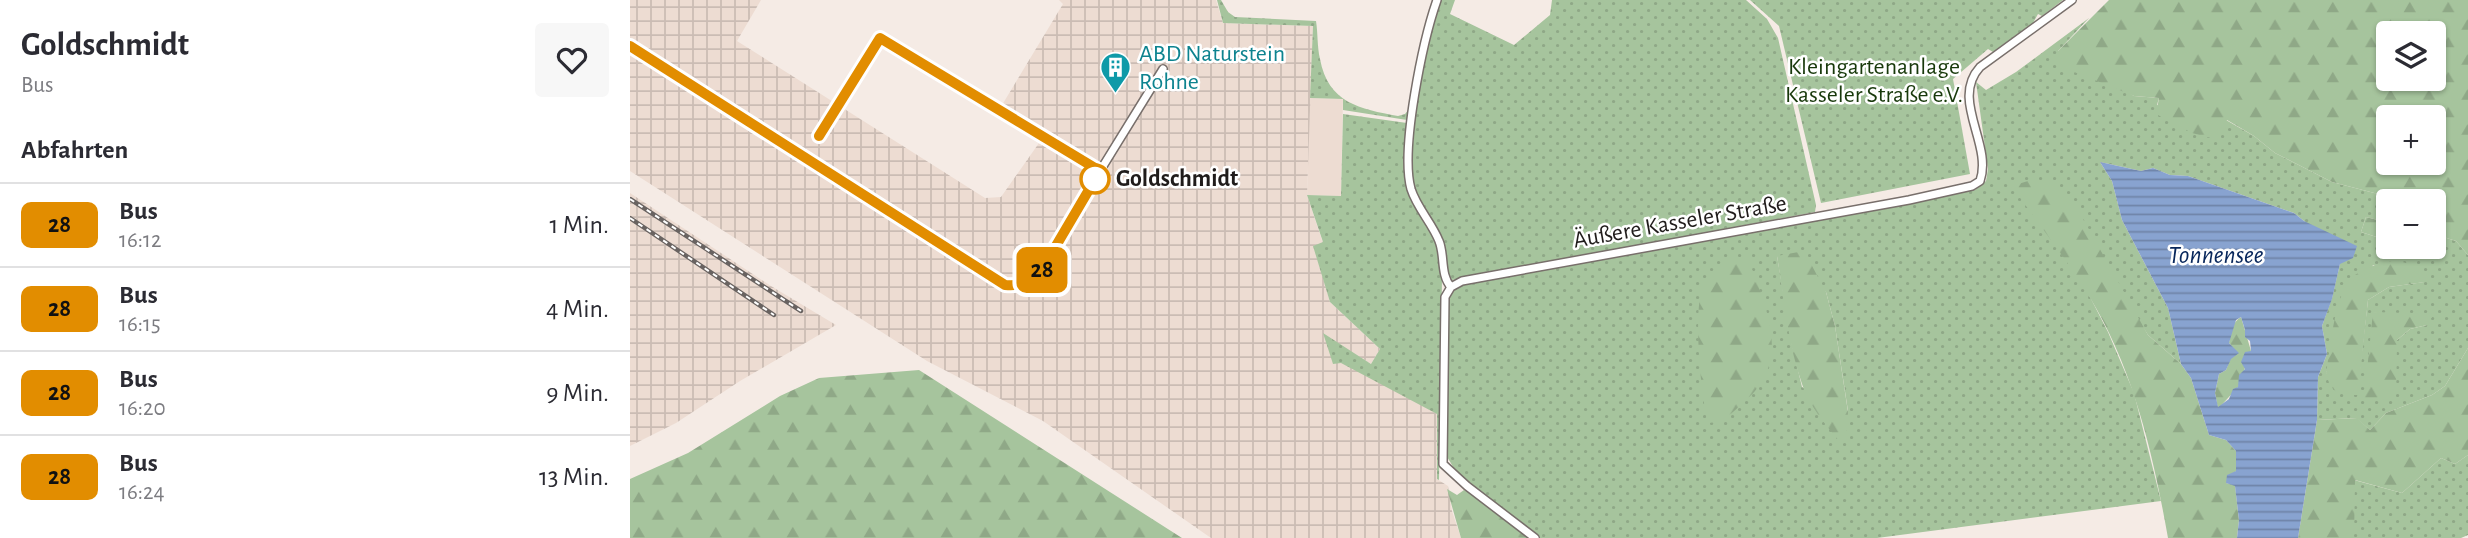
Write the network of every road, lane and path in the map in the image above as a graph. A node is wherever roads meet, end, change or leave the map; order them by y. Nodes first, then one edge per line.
1 (1437, 0) edge
2 (2072, 0) edge
3 (630, 46) edge
4 (1163, 69) dead end
5 (1451, 287) junction
6 (1535, 538) edge

1 - 5 street
2 - 5 street, Äußere Kasseler Straße
3 - 4 street
5 - 6 street

